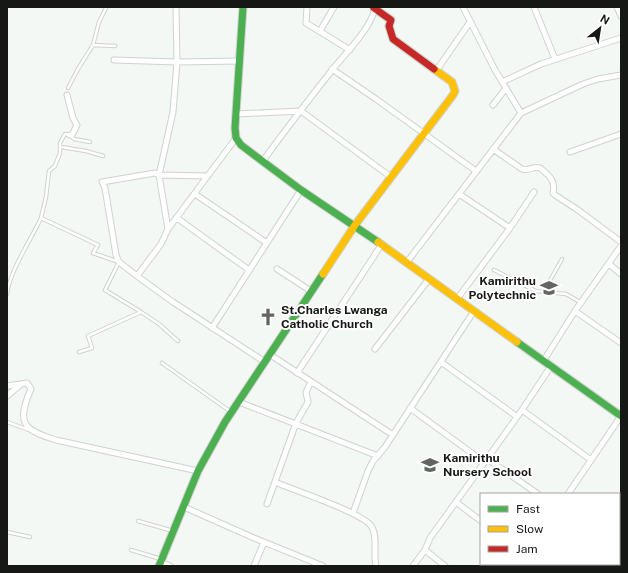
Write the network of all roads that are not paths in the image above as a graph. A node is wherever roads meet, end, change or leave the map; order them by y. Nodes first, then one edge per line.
1 (176, 7) edge
2 (243, 7) edge
3 (307, 7) edge
4 (334, 7) edge
5 (464, 7) edge
6 (534, 7) edge
7 (617, 7) edge
8 (106, 8) dead end
9 (374, 8) edge
10 (621, 16) edge
11 (470, 22) junction
12 (320, 31) junction
13 (621, 38) edge
14 (94, 45) junction
15 (115, 46) dead end
16 (350, 50) junction
17 (555, 59) junction
18 (114, 60) dead end
19 (177, 62) junction
20 (240, 62) junction
21 (332, 69) junction
22 (436, 71) junction
23 (621, 75) edge
24 (502, 82) junction
25 (68, 88) dead end
26 (506, 88) junction
27 (67, 95) dead end
28 (493, 106) dead end
29 (300, 111) junction
30 (521, 113) junction
31 (236, 114) junction
32 (424, 134) junction
33 (621, 134) edge
34 (70, 135) junction
35 (236, 138) junction
36 (90, 142) dead end
37 (61, 147) junction
38 (493, 148) junction
39 (570, 152) dead end
40 (103, 156) dead end
41 (262, 162) junction
42 (476, 171) junction
43 (159, 175) junction
44 (208, 176) junction
45 (391, 177) junction
46 (301, 190) junction
47 (534, 192) dead end
48 (195, 194) junction
49 (459, 194) junction
50 (41, 218) junction
51 (177, 218) junction
52 (355, 225) junction
53 (510, 228) junction
54 (168, 229) junction
55 (621, 242) edge
56 (267, 243) junction
57 (382, 244) junction
58 (621, 246) edge
59 (562, 259) dead end
60 (119, 262) junction
61 (407, 262) junction
62 (609, 264) junction
63 (278, 269) dead end
64 (249, 270) junction
65 (494, 270) dead end
66 (621, 274) edge
67 (137, 276) junction
68 (429, 279) junction
69 (311, 291) junction
70 (546, 293) junction
71 (7, 294) edge
72 (457, 299) junction
73 (581, 302) junction
74 (575, 310) junction
75 (474, 311) junction
76 (140, 312) junction
77 (212, 328) junction
78 (178, 341) dead end
79 (621, 343) edge
80 (375, 349) dead end
81 (80, 352) dead end
82 (270, 354) junction
83 (544, 360) junction
84 (265, 362) junction
85 (441, 362) junction
86 (162, 363) dead end
87 (551, 366) junction
88 (297, 373) junction
89 (311, 382) junction
90 (20, 385) junction
91 (7, 386) edge
92 (7, 396) edge
93 (239, 402) junction
94 (410, 408) junction
95 (522, 410) junction
96 (232, 412) junction
97 (516, 416) junction
98 (621, 416) edge
99 (7, 422) edge
100 (296, 423) junction
101 (33, 432) junction
102 (392, 435) junction
103 (378, 456) junction
104 (485, 460) junction
105 (591, 460) junction
106 (198, 471) junction
107 (275, 482) junction
108 (536, 493) edge
109 (569, 493) edge
110 (456, 502) junction
111 (267, 504) dead end
112 (184, 507) junction
113 (353, 513) junction
114 (480, 520) edge
115 (138, 521) dead end
116 (174, 531) junction
117 (7, 532) edge
118 (30, 537) dead end
119 (264, 542) junction
120 (131, 550) dead end
121 (425, 550) junction
122 (160, 562) edge
123 (312, 564) edge
124 (520, 565) edge
125 (170, 566) edge
126 (254, 566) edge
127 (323, 566) edge
128 (376, 566) edge
129 (413, 566) edge
130 (445, 566) edge
131 (524, 566) edge

1 - 19 street
2 - 20 street
3 - 12 street
4 - 12 street
5 - 11 street
6 - 17 street
7 - 10 street
8 - 14 lane
9 - 16 street
9 - 22 street
11 - 22 street
11 - 24 street
12 - 16 street
13 - 17 street
14 - 15 lane
14 - 25 lane
16 - 21 street
17 - 24 street
18 - 19 street
19 - 20 street
19 - 43 street
20 - 31 street
21 - 29 street
21 - 32 street
22 - 32 street
23 - 30 street
24 - 26 street
26 - 28 street
26 - 30 street
27 - 34 street
29 - 31 street
29 - 41 street
29 - 45 street
30 - 38 street
31 - 35 street
32 - 42 street
32 - 45 street
33 - 39 street
34 - 36 lane
34 - 37 lane
35 - 41 street
35 - 44 street
37 - 40 lane
37 - 50 lane
38 - 42 street
38 - 55 street
41 - 46 street
42 - 49 street
43 - 44 street
43 - 54 street
43 - 60 street
44 - 48 street
45 - 52 street
46 - 52 street
46 - 56 street
47 - 53 street
48 - 51 street
48 - 56 street
49 - 53 street
49 - 61 street
50 - 60 lane
50 - 71 lane
51 - 54 street
51 - 64 street
52 - 57 street
52 - 69 street
53 - 72 street
54 - 67 street
56 - 64 street
57 - 61 street
57 - 88 street
58 - 62 street
59 - 70 lane
60 - 67 street
60 - 76 lane
61 - 68 street
62 - 66 street
62 - 73 street
63 - 69 street
64 - 77 street
65 - 70 lane
67 - 77 street
68 - 72 street
68 - 80 street
69 - 82 street
70 - 73 lane
72 - 75 street
73 - 74 street
74 - 79 street
74 - 83 street
75 - 83 street
75 - 85 street
76 - 78 lane
76 - 81 lane
77 - 84 street
82 - 84 street
82 - 88 street
83 - 87 street
84 - 93 street
85 - 94 street
85 - 97 street
86 - 96 lane
87 - 95 street
87 - 98 street
88 - 89 street
89 - 100 street
89 - 102 street
90 - 91 street
90 - 92 street
90 - 101 street
93 - 96 street
93 - 100 street
94 - 102 street
94 - 104 street
95 - 97 street
95 - 105 street
96 - 106 street
97 - 104 street
98 - 105 street
99 - 101 lane
100 - 103 street
100 - 107 street
101 - 106 street
102 - 103 street
103 - 113 street
104 - 108 street
104 - 110 street
105 - 109 street
106 - 112 street
107 - 111 street
107 - 113 street
110 - 114 street
110 - 121 street
112 - 116 street
112 - 119 street
113 - 128 street
115 - 116 lane
116 - 122 street
117 - 118 lane
119 - 123 street
119 - 126 street
120 - 122 lane
121 - 129 street
121 - 130 street
122 - 125 street
123 - 127 street
124 - 131 street

